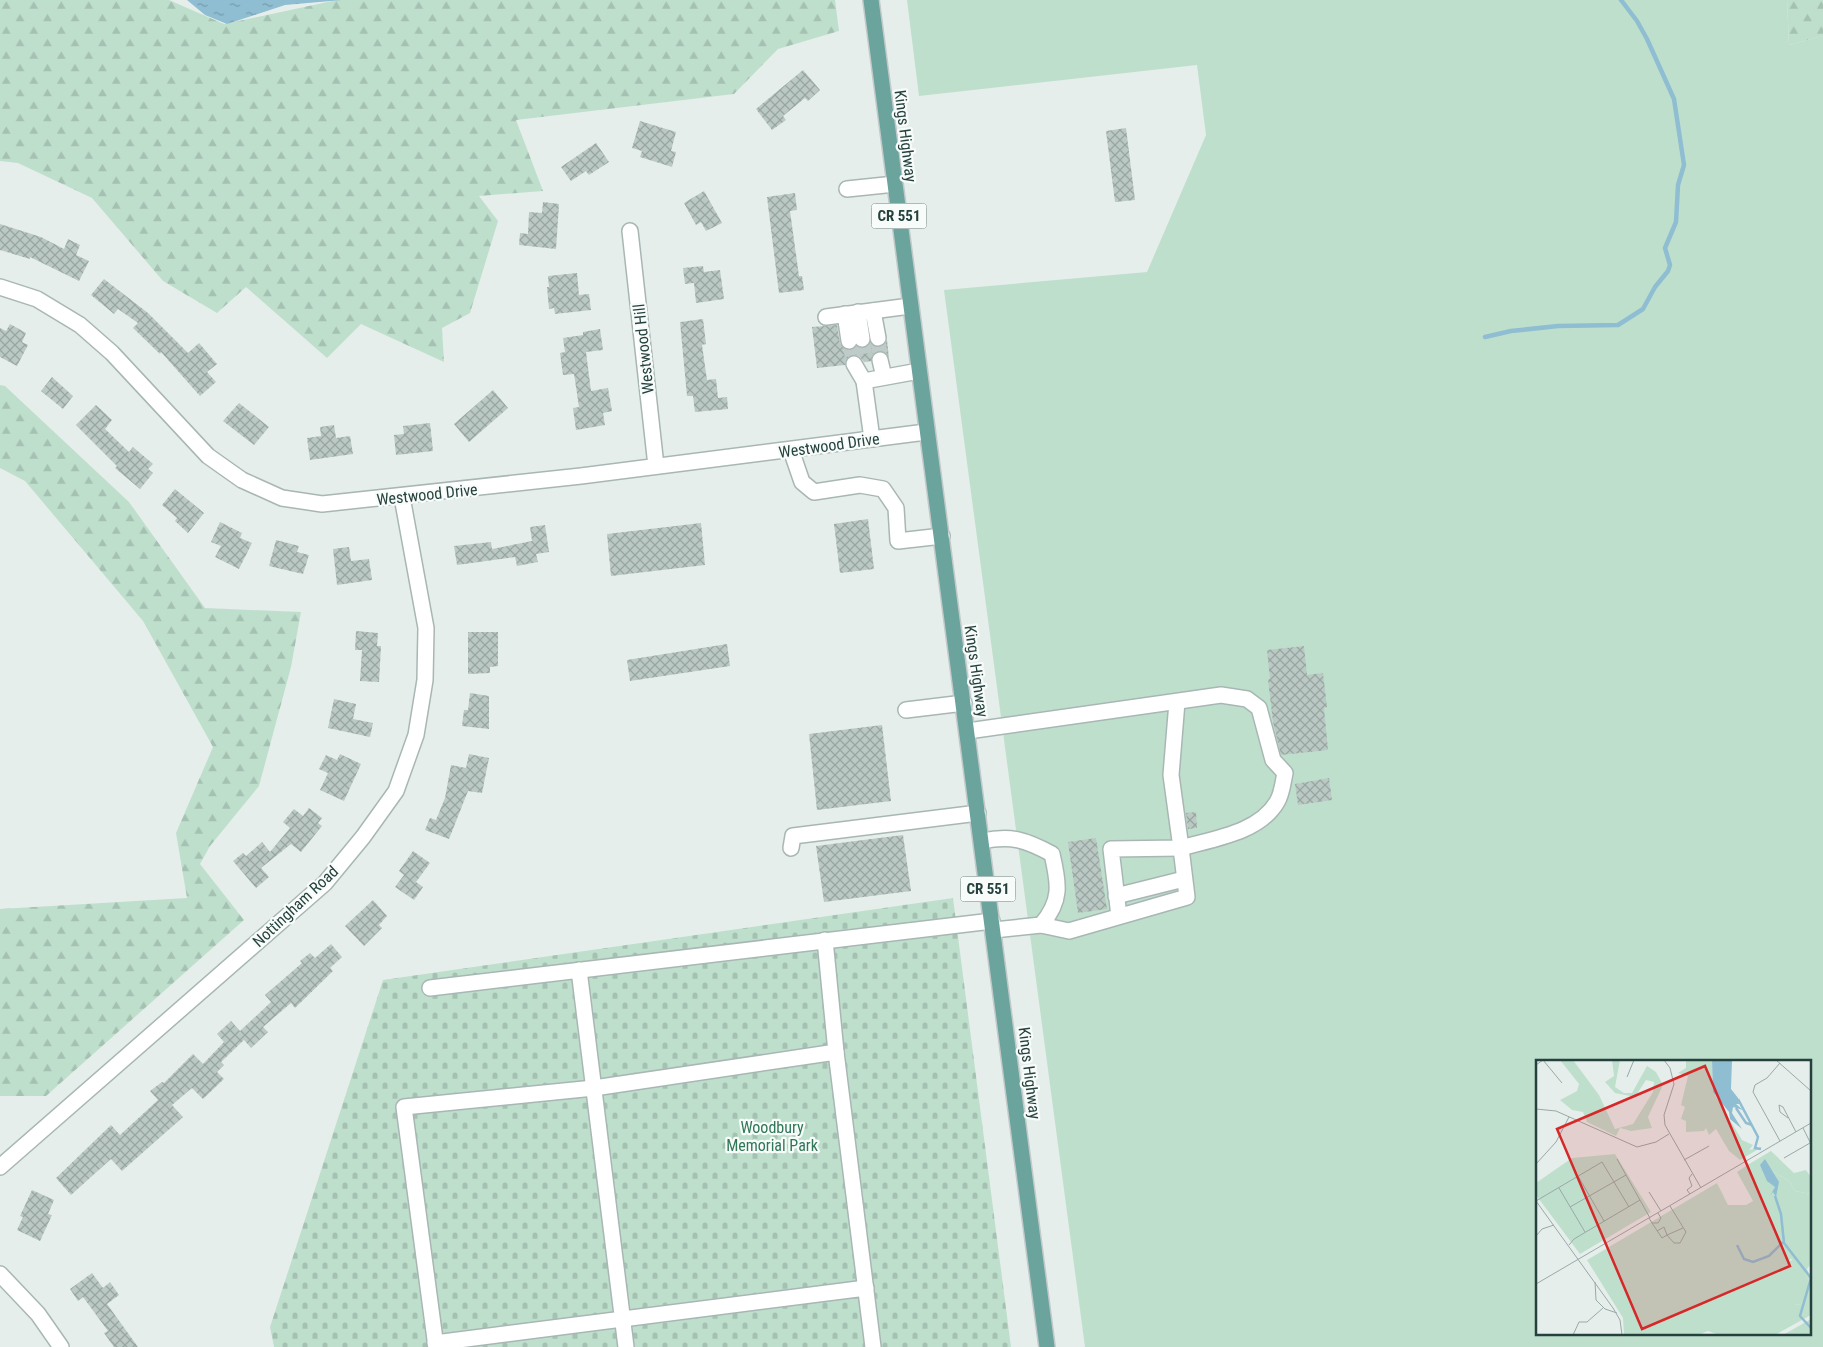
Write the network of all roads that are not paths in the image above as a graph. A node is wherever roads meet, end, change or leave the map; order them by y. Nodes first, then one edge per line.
1 (871, 0) edge
2 (895, 184) junction
3 (847, 189) dead end
4 (630, 231) dead end
5 (0, 288) edge
6 (910, 306) junction
7 (859, 312) junction
8 (826, 317) dead end
9 (919, 371) junction
10 (873, 379) junction
11 (926, 432) junction
12 (872, 439) junction
13 (791, 450) junction
14 (656, 466) junction
15 (402, 498) junction
16 (942, 536) junction
17 (1176, 702) junction
18 (964, 703) junction
19 (906, 710) dead end
20 (968, 731) junction
21 (978, 813) junction
22 (982, 841) junction
23 (791, 848) dead end
24 (1181, 848) junction
25 (1184, 879) junction
26 (1116, 896) junction
27 (1119, 916) junction
28 (1041, 925) junction
29 (993, 926) junction
30 (825, 940) junction
31 (579, 970) junction
32 (430, 988) dead end
33 (836, 1052) junction
34 (594, 1088) junction
35 (0, 1167) edge
36 (0, 1274) edge
37 (866, 1288) junction
38 (623, 1320) junction
39 (435, 1345) edge
40 (62, 1347) edge
41 (626, 1347) edge
42 (873, 1347) edge
43 (1047, 1347) edge

1 - 2 main road, Kings Highway / CR 551
2 - 3 street
2 - 6 main road, Kings Highway / CR 551
4 - 14 street, Westwood Hill
5 - 15 street, Westwood Drive
6 - 7 street
6 - 9 main road, Kings Highway / CR 551
7 - 7 street
7 - 8 street
9 - 10 street
9 - 11 main road, Kings Highway / CR 551
10 - 10 street
10 - 12 street
11 - 12 street, Westwood Drive
11 - 16 main road, Kings Highway / CR 551
12 - 13 street, Westwood Drive
13 - 14 street, Westwood Drive
13 - 16 street
14 - 15 street, Westwood Drive
15 - 35 street, Nottingham Road
16 - 18 main road, Kings Highway / CR 551
17 - 20 street
17 - 24 street
17 - 24 street
18 - 19 street
18 - 20 main road, Kings Highway / CR 551
20 - 21 main road, Kings Highway / CR 551
21 - 22 main road, Kings Highway / CR 551
21 - 23 street
22 - 28 street
22 - 29 main road, Kings Highway / CR 551
24 - 25 street
24 - 26 street
25 - 26 street
25 - 27 street
26 - 27 street
27 - 28 street
28 - 29 street
29 - 30 street
29 - 43 main road, Kings Highway / CR 551
30 - 31 street
30 - 33 street
31 - 32 street
31 - 34 street
33 - 34 street
33 - 37 street
34 - 38 street
34 - 39 street
36 - 40 street
37 - 38 street
37 - 42 street
38 - 39 street
38 - 41 street

